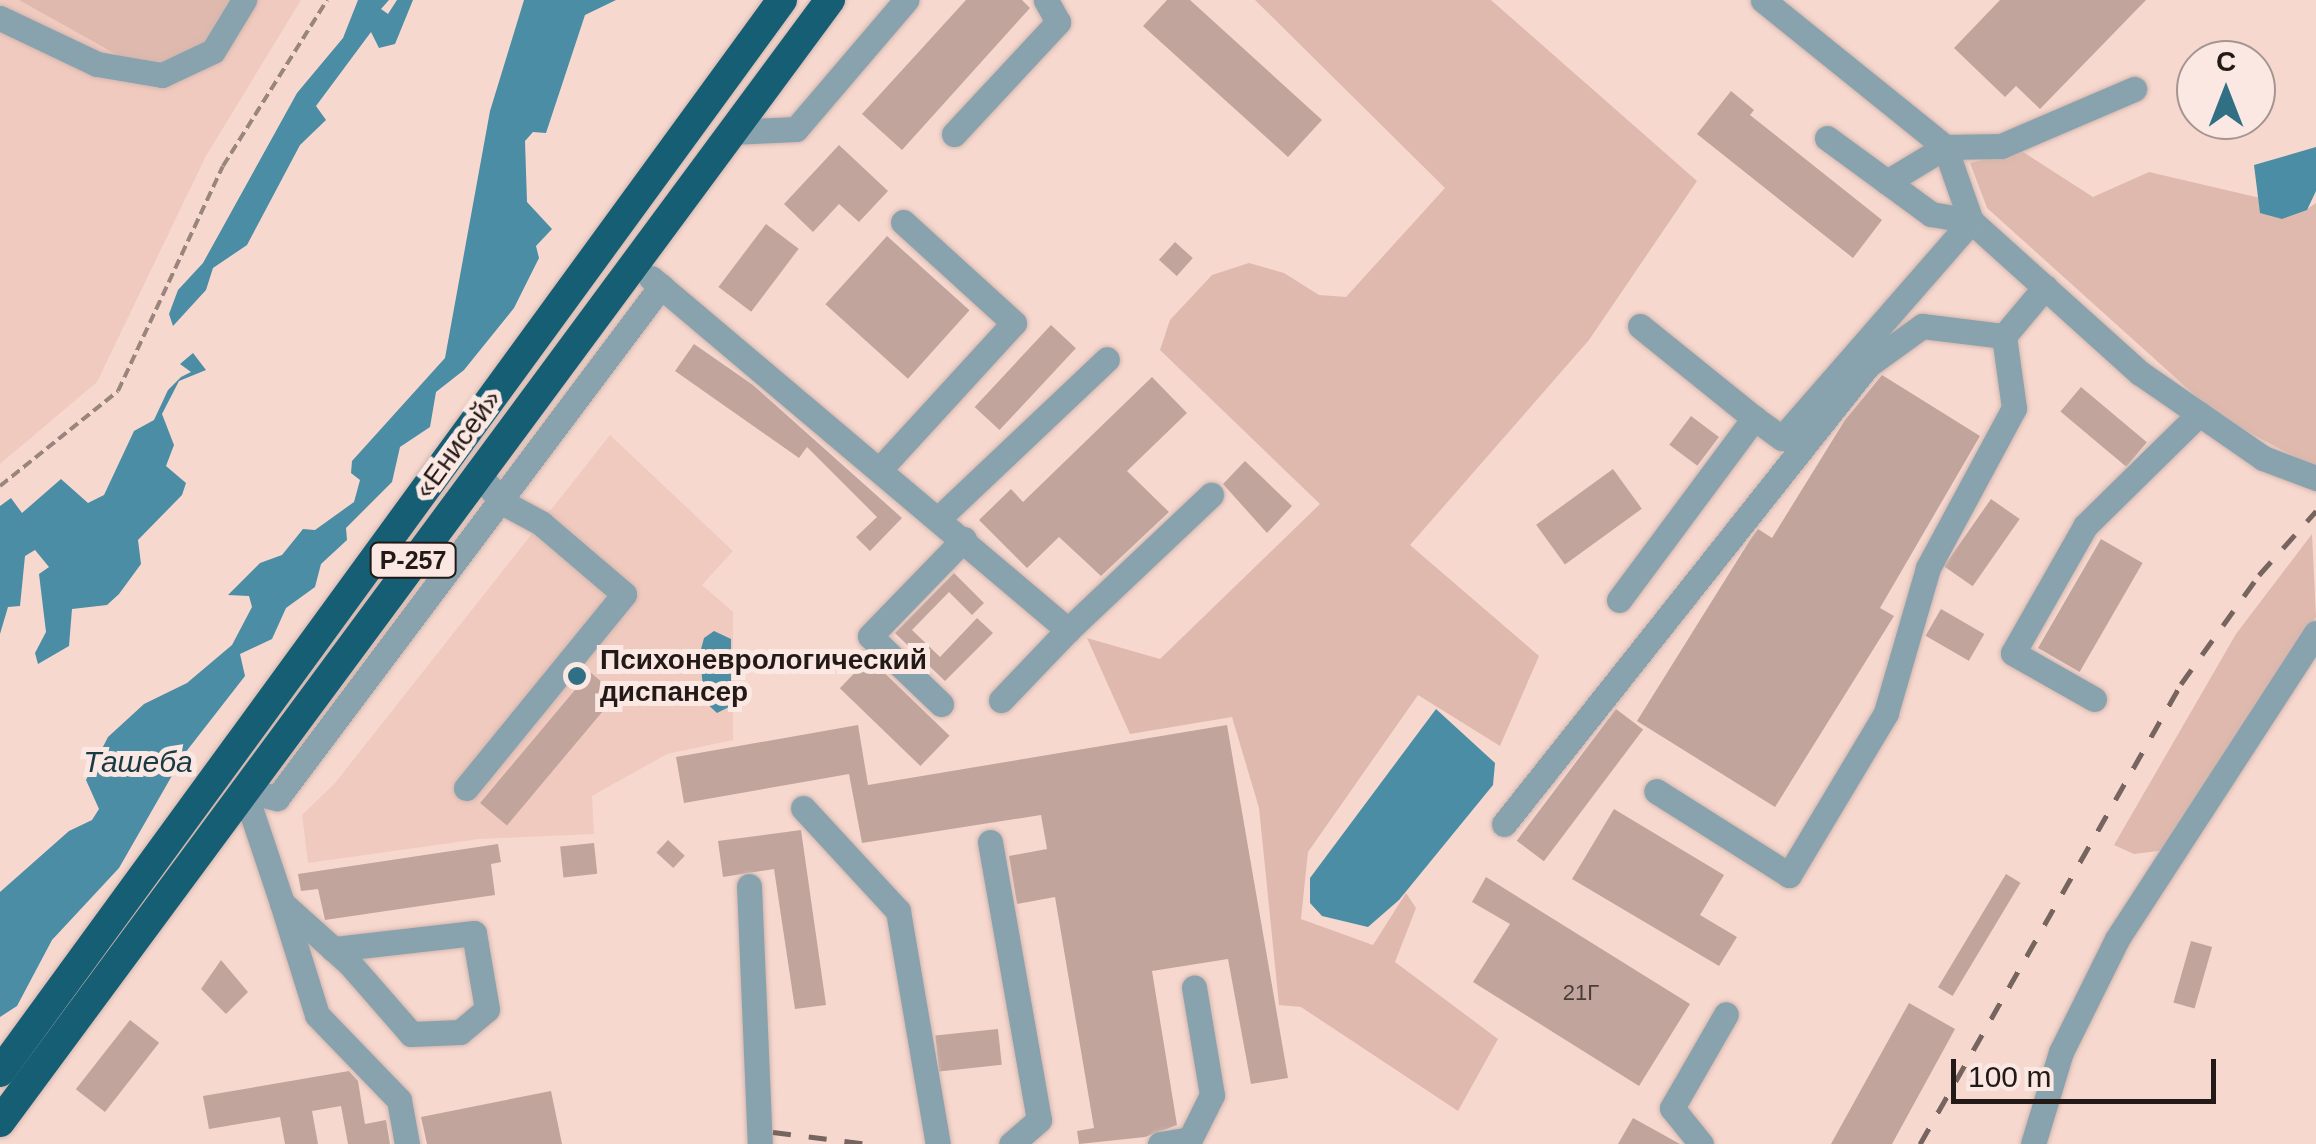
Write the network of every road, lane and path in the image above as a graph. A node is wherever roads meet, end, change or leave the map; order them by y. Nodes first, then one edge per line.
1 (244, 0) edge
2 (326, 0) edge
3 (782, 0) edge
4 (830, 0) edge
5 (906, 0) edge
6 (1046, 0) edge
7 (1763, 0) edge
8 (0, 18) edge
9 (2134, 89) dead end
10 (730, 132) junction
11 (954, 134) dead end
12 (1827, 138) dead end
13 (1944, 147) junction
14 (1887, 182) junction
15 (1971, 221) junction
16 (902, 222) dead end
17 (632, 262) junction
18 (661, 286) junction
19 (2045, 287) junction
20 (1640, 326) dead end
21 (2004, 336) junction
22 (1107, 359) dead end
23 (2199, 414) junction
24 (1754, 418) junction
25 (880, 468) junction
26 (477, 472) junction
27 (2316, 478) edge
28 (0, 486) edge
29 (1212, 495) dead end
30 (502, 502) junction
31 (939, 518) junction
32 (964, 539) junction
33 (1619, 600) dead end
34 (1068, 630) junction
35 (2316, 632) edge
36 (2094, 699) dead end
37 (1002, 700) dead end
38 (941, 704) dead end
39 (466, 788) dead end
40 (244, 790) junction
41 (1656, 791) dead end
42 (804, 808) dead end
43 (1504, 824) dead end
44 (990, 842) dead end
45 (749, 886) dead end
46 (282, 903) junction
47 (333, 949) junction
48 (1194, 988) dead end
49 (1726, 1014) dead end
50 (0, 1072) edge
51 (0, 1122) edge
52 (407, 1144) edge
53 (760, 1144) edge
54 (938, 1144) edge
55 (1011, 1144) edge
56 (1160, 1144) edge
57 (1701, 1144) edge
58 (2033, 1144) edge

1 - 8 lane
2 - 28 path
3 - 50 highway, «Енисей» / Р-257
4 - 10 highway, «Енисей» / Р-257
5 - 10 lane
6 - 11 lane
7 - 13 lane
9 - 13 lane
10 - 17 highway, «Енисей» / Р-257
12 - 14 lane
13 - 14 lane
13 - 15 lane
14 - 15 lane
15 - 19 lane
15 - 24 lane
16 - 25 lane
17 - 18 lane
17 - 26 highway, «Енисей» / Р-257
18 - 25 lane
18 - 30 lane
19 - 21 lane
19 - 23 lane
20 - 24 lane
21 - 41 lane
21 - 43 lane
22 - 31 lane
23 - 27 lane
23 - 36 lane
24 - 33 lane
25 - 31 lane
26 - 30 lane
26 - 40 highway, «Енисей» / Р-257
29 - 34 lane
30 - 39 lane
30 - 40 lane
31 - 32 lane
32 - 34 lane
32 - 38 lane
34 - 37 lane
35 - 58 lane
40 - 46 lane
40 - 51 highway, «Енисей» / Р-257
42 - 54 lane
44 - 55 lane
45 - 53 lane
46 - 47 lane
46 - 52 lane
47 - 47 lane
48 - 56 lane
49 - 57 lane

